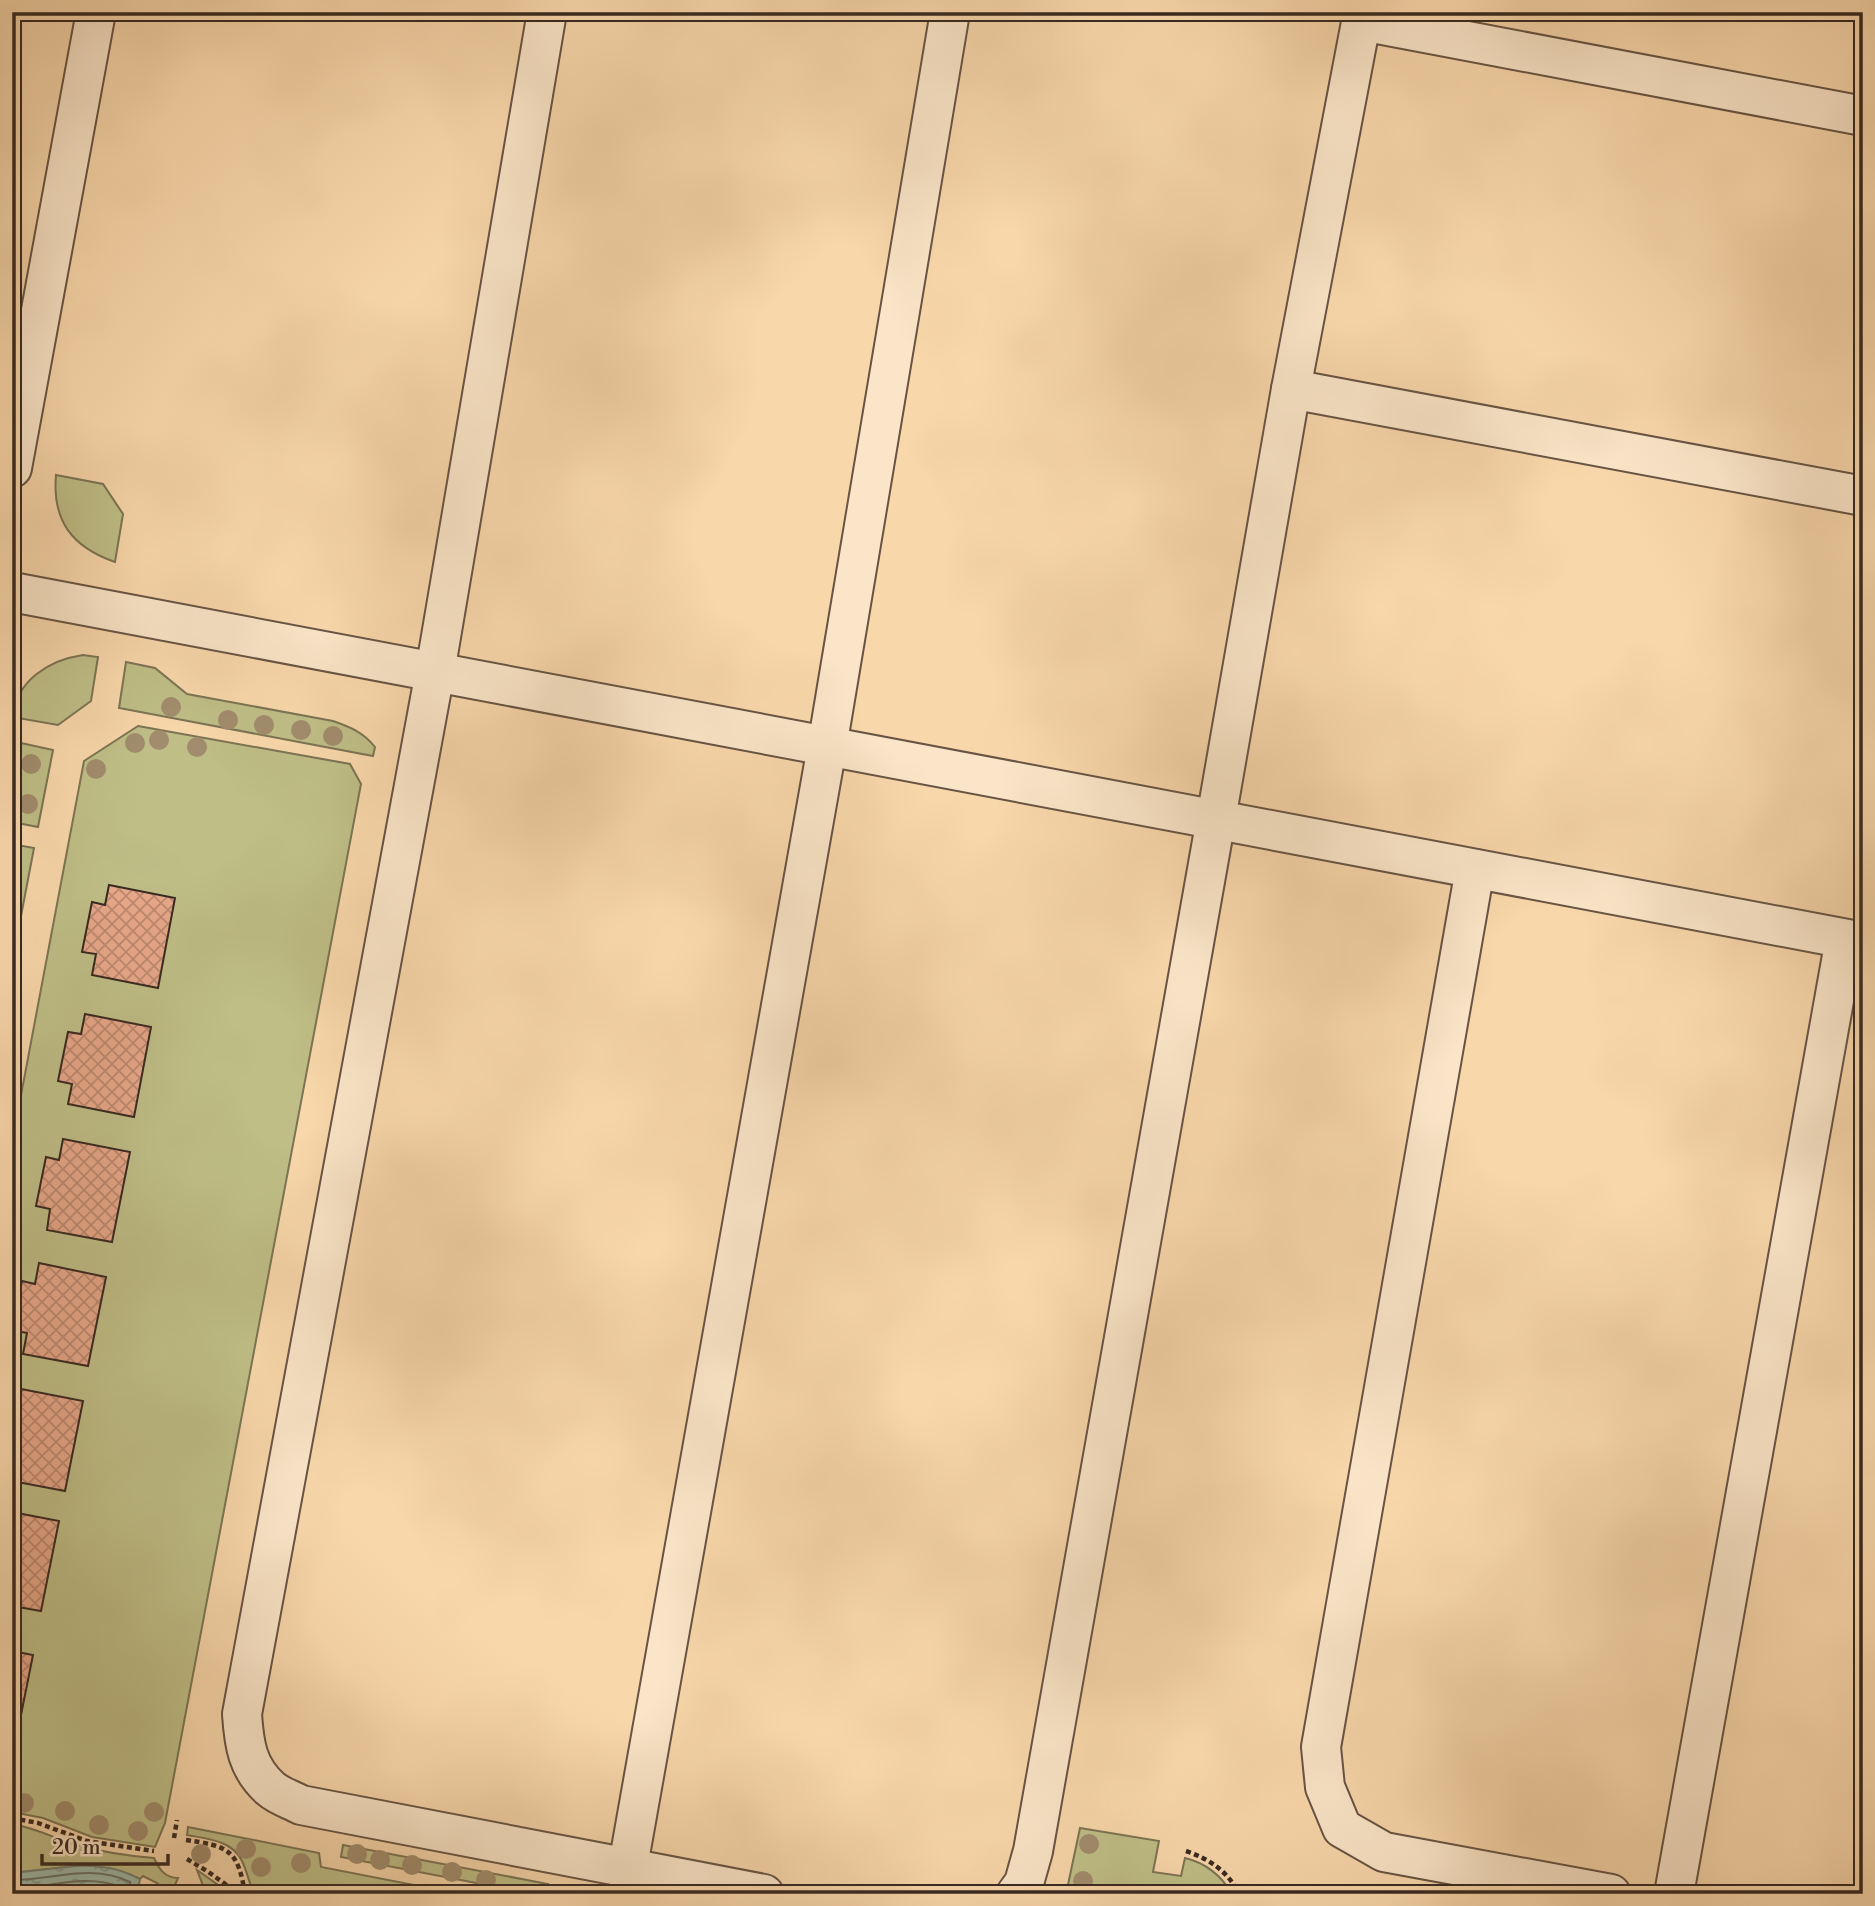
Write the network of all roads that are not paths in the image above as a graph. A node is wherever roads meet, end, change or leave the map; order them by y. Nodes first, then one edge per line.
1 (96, 12) edge
2 (547, 12) edge
3 (950, 12) edge
4 (1363, 17) edge
5 (1863, 116) edge
6 (1291, 389) junction
7 (12, 468) edge
8 (1863, 496) edge
9 (12, 592) edge
10 (435, 673) junction
11 (827, 747) junction
12 (1216, 819) junction
13 (1475, 869) junction
14 (1854, 941) edge
15 (628, 1866) junction
16 (764, 1894) edge
17 (1016, 1894) edge
18 (1611, 1894) edge
19 (1674, 1894) edge

1 - 7 street
2 - 10 street
3 - 11 street
4 - 5 street
4 - 6 street
6 - 8 street
6 - 12 street
9 - 10 street
10 - 11 street
10 - 15 street
11 - 12 street
11 - 15 street
12 - 13 street
12 - 17 street
13 - 14 street
13 - 18 street
14 - 19 street
15 - 16 street

